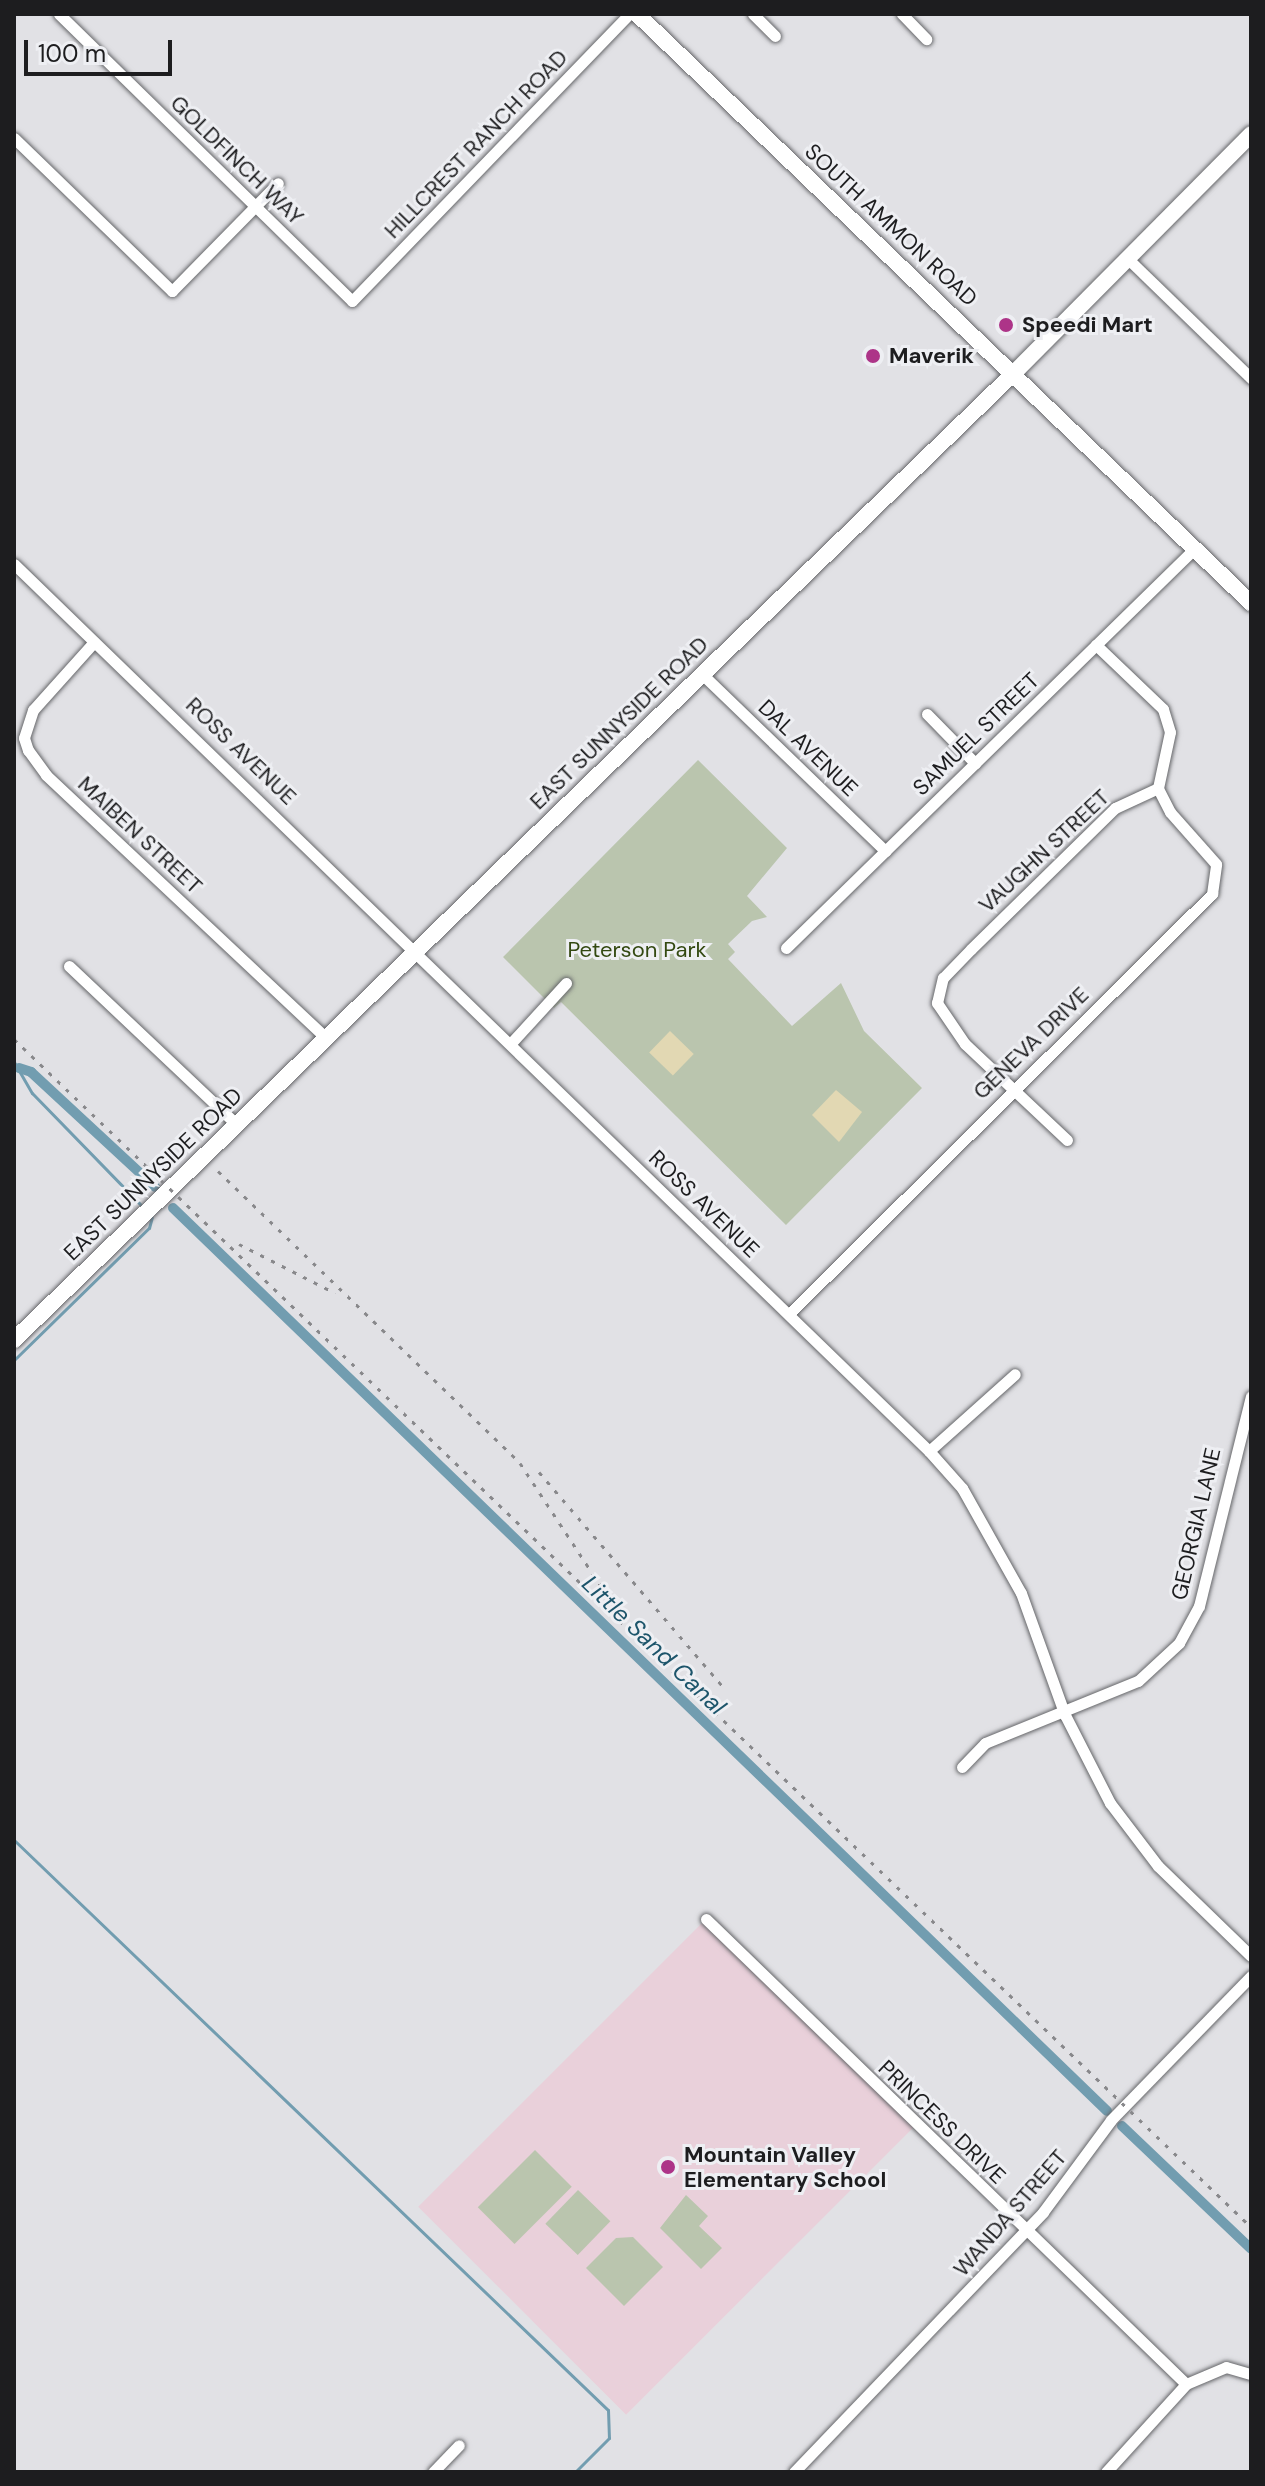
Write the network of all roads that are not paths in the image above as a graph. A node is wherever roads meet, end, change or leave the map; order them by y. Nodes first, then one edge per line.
1 (59, 14) edge
2 (629, 14) edge
3 (637, 14) edge
4 (758, 16) edge
5 (910, 17) edge
6 (775, 36) dead end
7 (926, 39) dead end
8 (1251, 135) edge
9 (14, 138) edge
10 (278, 183) dead end
11 (255, 206) junction
12 (1127, 258) junction
13 (352, 301) joint
14 (1015, 372) junction
15 (1251, 378) edge
16 (1195, 548) junction
17 (14, 564) edge
18 (1251, 603) edge
19 (94, 642) junction
20 (1096, 645) junction
21 (702, 674) junction
22 (927, 714) dead end
23 (14, 722) edge
24 (25, 732) junction
25 (975, 763) junction
26 (1158, 788) junction
27 (885, 851) junction
28 (786, 948) dead end
29 (415, 952) junction
30 (69, 966) dead end
31 (566, 983) dead end
32 (326, 1038) junction
33 (512, 1042) junction
34 (1013, 1088) junction
35 (236, 1124) junction
36 (1067, 1140) dead end
37 (790, 1313) junction
38 (14, 1340) edge
39 (1015, 1374) dead end
40 (1251, 1396) edge
41 (929, 1451) junction
42 (1065, 1715) junction
43 (962, 1767) dead end
44 (706, 1919) dead end
45 (1251, 1956) edge
46 (1251, 1976) edge
47 (1025, 2229) junction
48 (1251, 2374) edge
49 (1186, 2384) junction
50 (459, 2445) dead end
51 (433, 2472) edge
52 (794, 2472) edge
53 (1106, 2472) edge

1 - 11 street, GOLDFINCH WAY
2 - 13 street, HILLCREST RANCH ROAD
3 - 14 main road, SOUTH AMMON ROAD
4 - 6 street
5 - 7 street
8 - 12 main road, EAST SUNNYSIDE ROAD
9 - 11 street
10 - 11 street
11 - 13 street, GOLDFINCH WAY
12 - 14 main road, EAST SUNNYSIDE ROAD
12 - 15 street
14 - 16 main road, SOUTH AMMON ROAD
14 - 21 main road, EAST SUNNYSIDE ROAD
16 - 18 main road, SOUTH AMMON ROAD
16 - 20 street, SAMUEL STREET
17 - 19 street, ROSS AVENUE
19 - 24 street
19 - 29 street, ROSS AVENUE
20 - 25 street, SAMUEL STREET
20 - 26 street
21 - 27 street, DAL AVENUE
21 - 29 main road, EAST SUNNYSIDE ROAD
22 - 25 street
23 - 24 street
24 - 32 street, MAIBEN STREET
25 - 27 street, SAMUEL STREET
26 - 34 street, GENEVA DRIVE
26 - 34 street, VAUGHN STREET
27 - 28 street, SAMUEL STREET
29 - 32 main road, EAST SUNNYSIDE ROAD
29 - 33 street, ROSS AVENUE
30 - 35 street
31 - 33 street
32 - 35 main road, EAST SUNNYSIDE ROAD
33 - 37 street, ROSS AVENUE
34 - 36 street
34 - 37 street, GENEVA DRIVE
35 - 38 main road, EAST SUNNYSIDE ROAD
37 - 41 street, ROSS AVENUE
39 - 41 street
40 - 42 street, GEORGIA LANE
41 - 42 street, ROSS AVENUE
42 - 43 street, GEORGIA LANE
42 - 45 street, ROSS AVENUE
44 - 47 street, PRINCESS DRIVE
46 - 47 street, WANDA STREET
47 - 49 street, PRINCESS DRIVE
47 - 52 street, WANDA STREET
48 - 49 street
49 - 53 street
50 - 51 street

